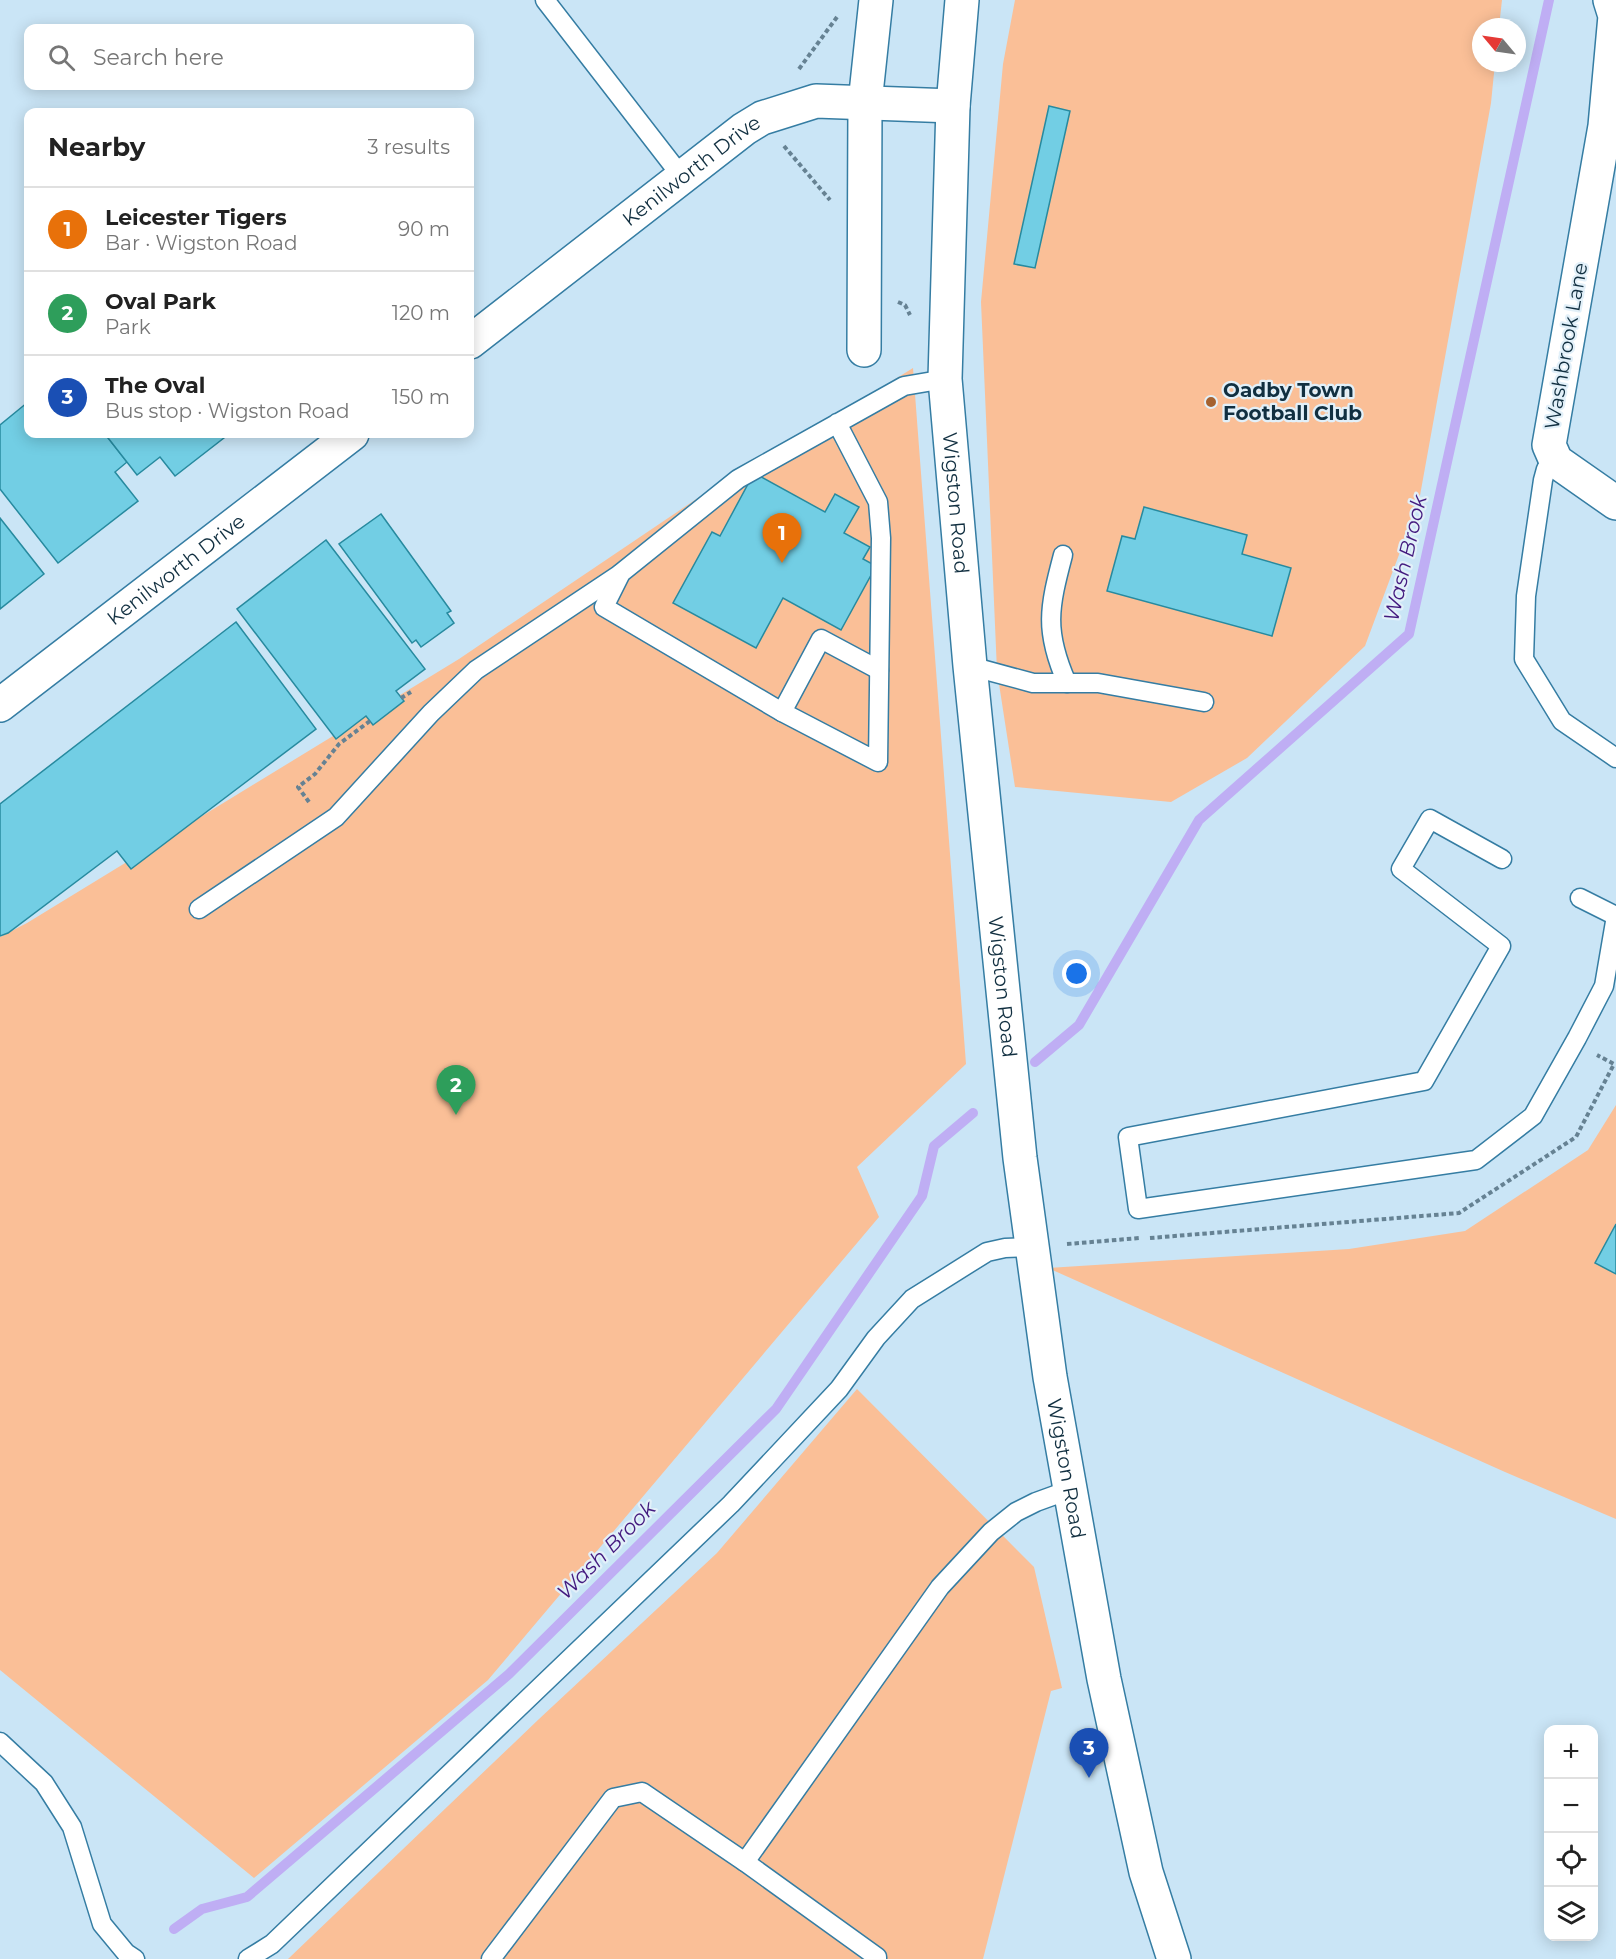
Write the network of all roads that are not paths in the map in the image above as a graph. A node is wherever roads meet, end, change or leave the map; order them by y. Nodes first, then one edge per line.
1 (545, 0) edge
2 (876, 0) edge
3 (962, 0) edge
4 (1610, 0) edge
5 (865, 103) junction
6 (953, 106) junction
7 (682, 177) junction
8 (474, 339) edge
9 (864, 350) dead end
10 (945, 379) junction
11 (837, 423) junction
12 (347, 438) edge
13 (1556, 461) junction
14 (1616, 503) edge
15 (1063, 555) dead end
16 (621, 573) junction
17 (970, 666) junction
18 (879, 670) junction
19 (1067, 683) junction
20 (1204, 702) dead end
21 (0, 705) edge
22 (782, 712) junction
23 (1616, 758) edge
24 (1502, 859) dead end
25 (1580, 898) dead end
26 (199, 909) dead end
27 (1616, 916) edge
28 (1032, 1247) junction
29 (1069, 1490) junction
30 (0, 1743) edge
31 (745, 1862) junction
32 (135, 1959) edge
33 (248, 1959) edge
34 (491, 1959) edge
35 (877, 1959) edge
36 (1174, 1959) edge

1 - 7 lane
2 - 5 main road
3 - 6 main road, Wigston Road
4 - 13 main road, Washbrook Lane
5 - 6 main road, Kenilworth Drive
5 - 7 main road, Kenilworth Drive
5 - 9 main road
6 - 10 main road, Wigston Road
7 - 8 main road, Kenilworth Drive
10 - 11 lane
10 - 17 main road, Wigston Road
11 - 16 lane
11 - 18 lane
12 - 21 main road, Kenilworth Drive
13 - 14 main road
13 - 23 lane
15 - 19 lane
16 - 22 lane
16 - 26 lane
17 - 19 lane
17 - 28 main road, Wigston Road
18 - 22 lane
18 - 22 lane
19 - 20 lane
24 - 27 lane
25 - 27 lane
28 - 29 main road, Wigston Road
28 - 33 lane
29 - 31 lane
29 - 36 main road, Wigston Road
30 - 32 lane
31 - 34 lane
31 - 35 lane

